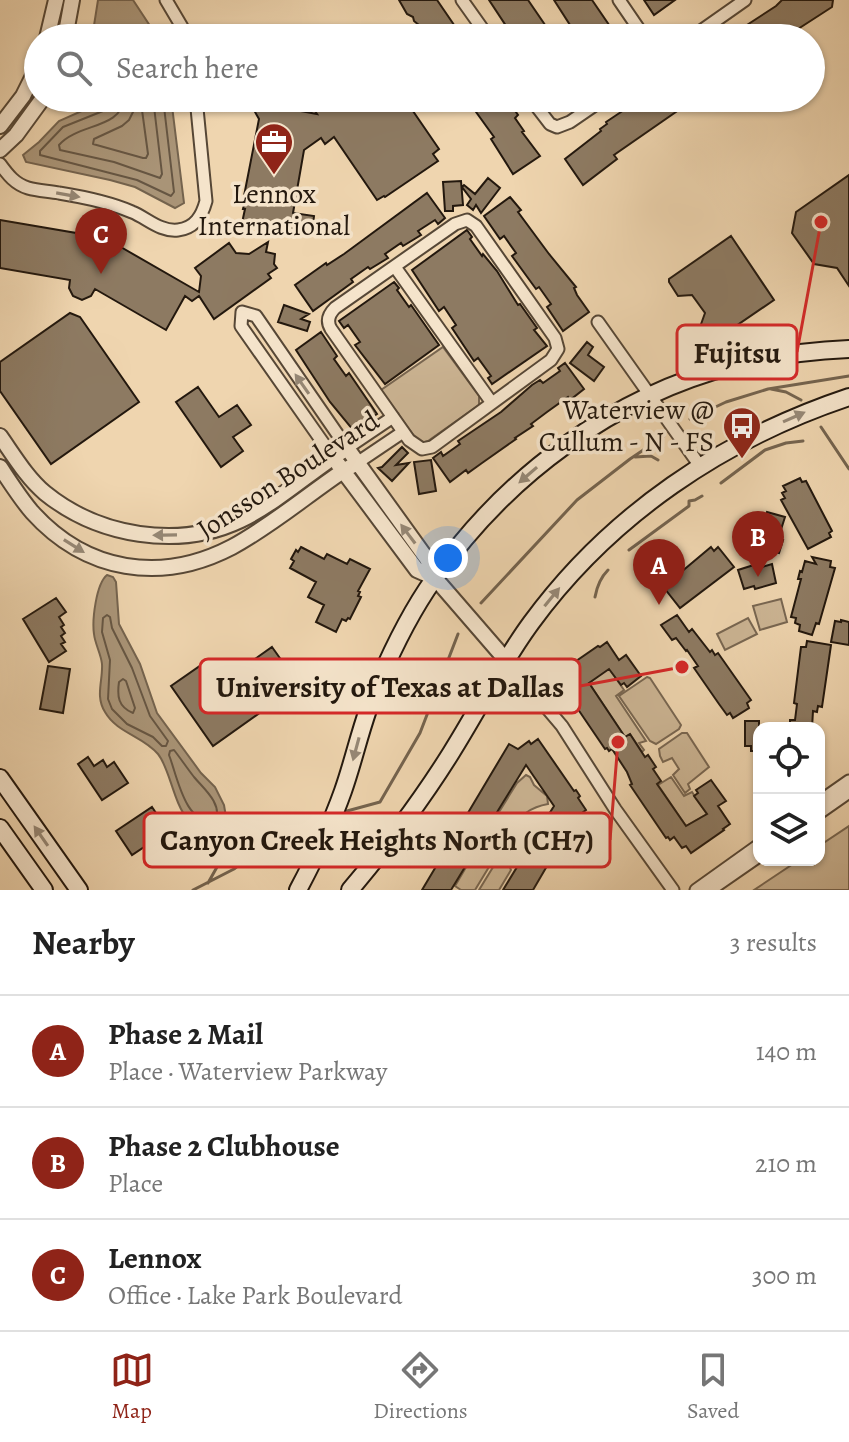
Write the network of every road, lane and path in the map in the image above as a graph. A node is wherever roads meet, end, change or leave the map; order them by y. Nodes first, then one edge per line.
1 (56, 0) edge
2 (72, 0) edge
3 (166, 0) edge
4 (462, 0) edge
5 (619, 0) edge
6 (745, 0) edge
7 (50, 24) edge
8 (68, 24) edge
9 (180, 24) edge
10 (479, 24) edge
11 (635, 24) edge
12 (711, 24) edge
13 (24, 94) edge
14 (33, 112) edge
15 (197, 112) edge
16 (541, 112) edge
17 (585, 112) edge
18 (0, 126) edge
19 (0, 150) edge
20 (0, 164) edge
21 (395, 267) junction
22 (598, 322) dead end
23 (849, 349) edge
24 (282, 355) junction
25 (268, 365) junction
26 (650, 396) junction
27 (849, 397) edge
28 (492, 403) junction
29 (393, 417) junction
30 (403, 432) junction
31 (0, 436) edge
32 (347, 448) junction
33 (333, 457) junction
34 (357, 463) junction
35 (700, 466) junction
36 (0, 467) edge
37 (343, 471) junction
38 (33, 482) junction
39 (18, 493) junction
40 (435, 578) junction
41 (506, 660) junction
42 (849, 781) edge
43 (3, 788) edge
44 (849, 792) edge
45 (825, 798) edge
46 (825, 809) edge
47 (0, 828) edge
48 (753, 849) edge
49 (753, 860) edge
50 (71, 887) edge
51 (44, 890) edge
52 (298, 890) edge
53 (350, 890) edge
54 (673, 890) edge
55 (696, 890) edge
56 (710, 890) edge

1 - 7 street
2 - 8 street
3 - 9 street
4 - 10 street
5 - 11 street
6 - 12 street
13 - 18 street
14 - 19 street
20 -> 15 street
16 - 17 street
21 - 28 street
21 - 28 street
21 - 29 street
22 - 26 street
23 - 26 main road
24 - 25 street
24 - 25 street
32 -> 24 street
25 - 33 street
26 - 35 street
26 -> 40 main road
35 -> 27 main road
28 - 30 street
29 - 30 street
29 - 32 street, Jonsson Boulevard
30 - 34 street, Jonsson Boulevard
31 - 38 street, Jonsson Boulevard
32 - 33 street, Jonsson Boulevard
32 - 34 street
33 - 37 street
33 -> 38 street, Jonsson Boulevard
34 - 37 street, Jonsson Boulevard
40 -> 34 street
41 -> 35 main road
36 - 39 street, Jonsson Boulevard
39 -> 37 street, Jonsson Boulevard
37 - 40 street
38 - 39 street
40 - 41 street
40 -> 52 main road
41 - 53 main road
41 - 54 street
42 - 45 street
50 -> 43 main road
44 - 46 street
47 - 51 main road
48 - 55 street
49 - 56 street

